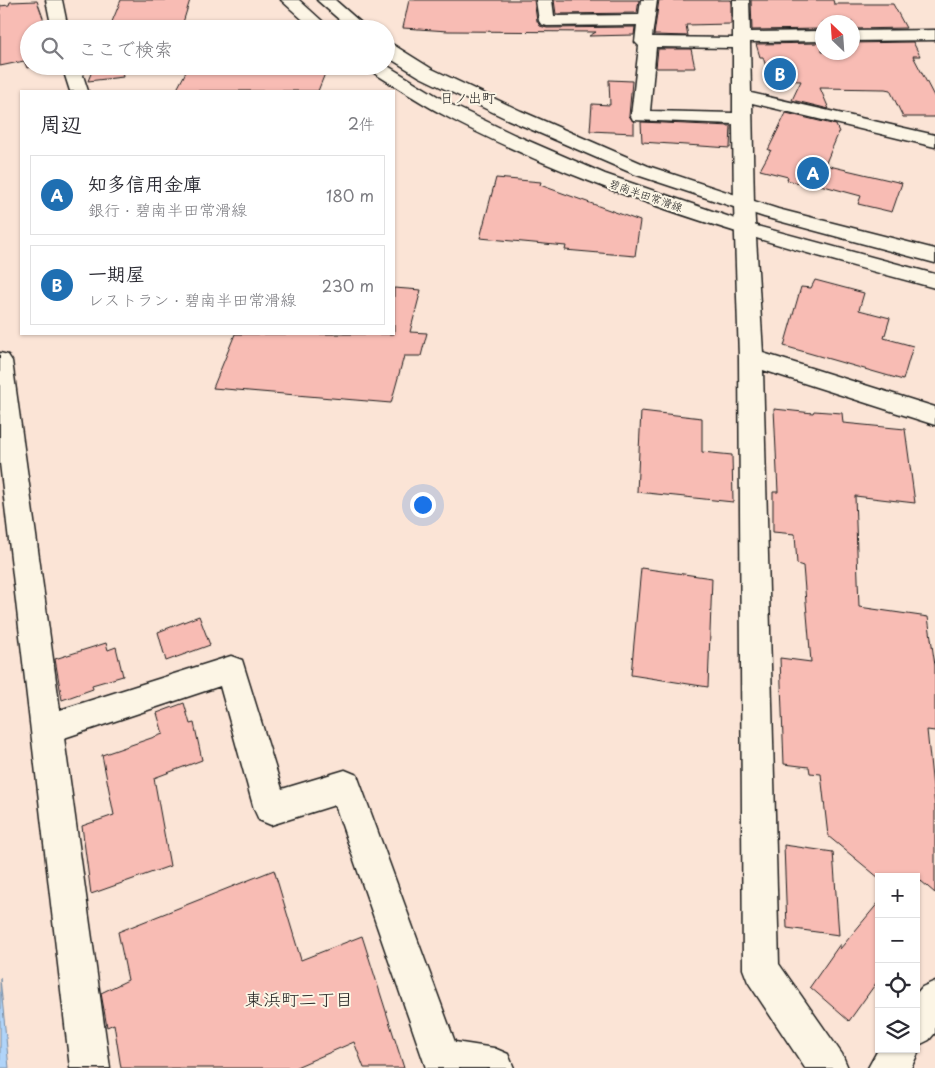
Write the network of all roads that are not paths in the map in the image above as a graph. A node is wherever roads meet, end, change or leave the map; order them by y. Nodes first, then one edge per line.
1 (54, 0) edge
2 (289, 0) edge
3 (325, 0) edge
4 (544, 0) edge
5 (649, 0) edge
6 (741, 0) edge
7 (58, 20) edge
8 (312, 20) edge
9 (349, 20) edge
10 (647, 20) junction
11 (815, 36) edge
12 (860, 36) edge
13 (930, 39) edge
14 (741, 40) junction
15 (648, 42) junction
16 (395, 54) edge
17 (75, 75) edge
18 (390, 75) edge
19 (79, 90) edge
20 (743, 96) junction
21 (743, 119) junction
22 (935, 141) edge
23 (745, 217) junction
24 (935, 256) edge
25 (935, 281) edge
26 (751, 358) junction
27 (0, 361) edge
28 (935, 416) edge
29 (47, 729) junction
30 (935, 1000) edge
31 (920, 1021) edge
32 (898, 1053) edge
33 (90, 1068) edge
34 (494, 1068) edge
35 (828, 1068) edge
36 (888, 1068) edge

1 - 7 street
2 - 8 street
3 - 9 street
4 - 10 street
5 - 10 street
6 - 14 street
10 - 15 street
11 - 14 street
12 - 13 street
14 - 15 street
14 - 20 street
15 - 21 street
16 - 23 street, 碧南半田常滑線
17 - 19 street
18 - 23 street, 碧南半田常滑線
20 - 21 street
20 - 22 street
21 - 23 street
23 - 24 street, 碧南半田常滑線
23 - 25 street, 碧南半田常滑線
23 - 26 street
26 - 28 street
26 - 35 street
27 - 29 street
29 - 33 street
29 - 34 street
30 - 31 street
32 - 36 street

